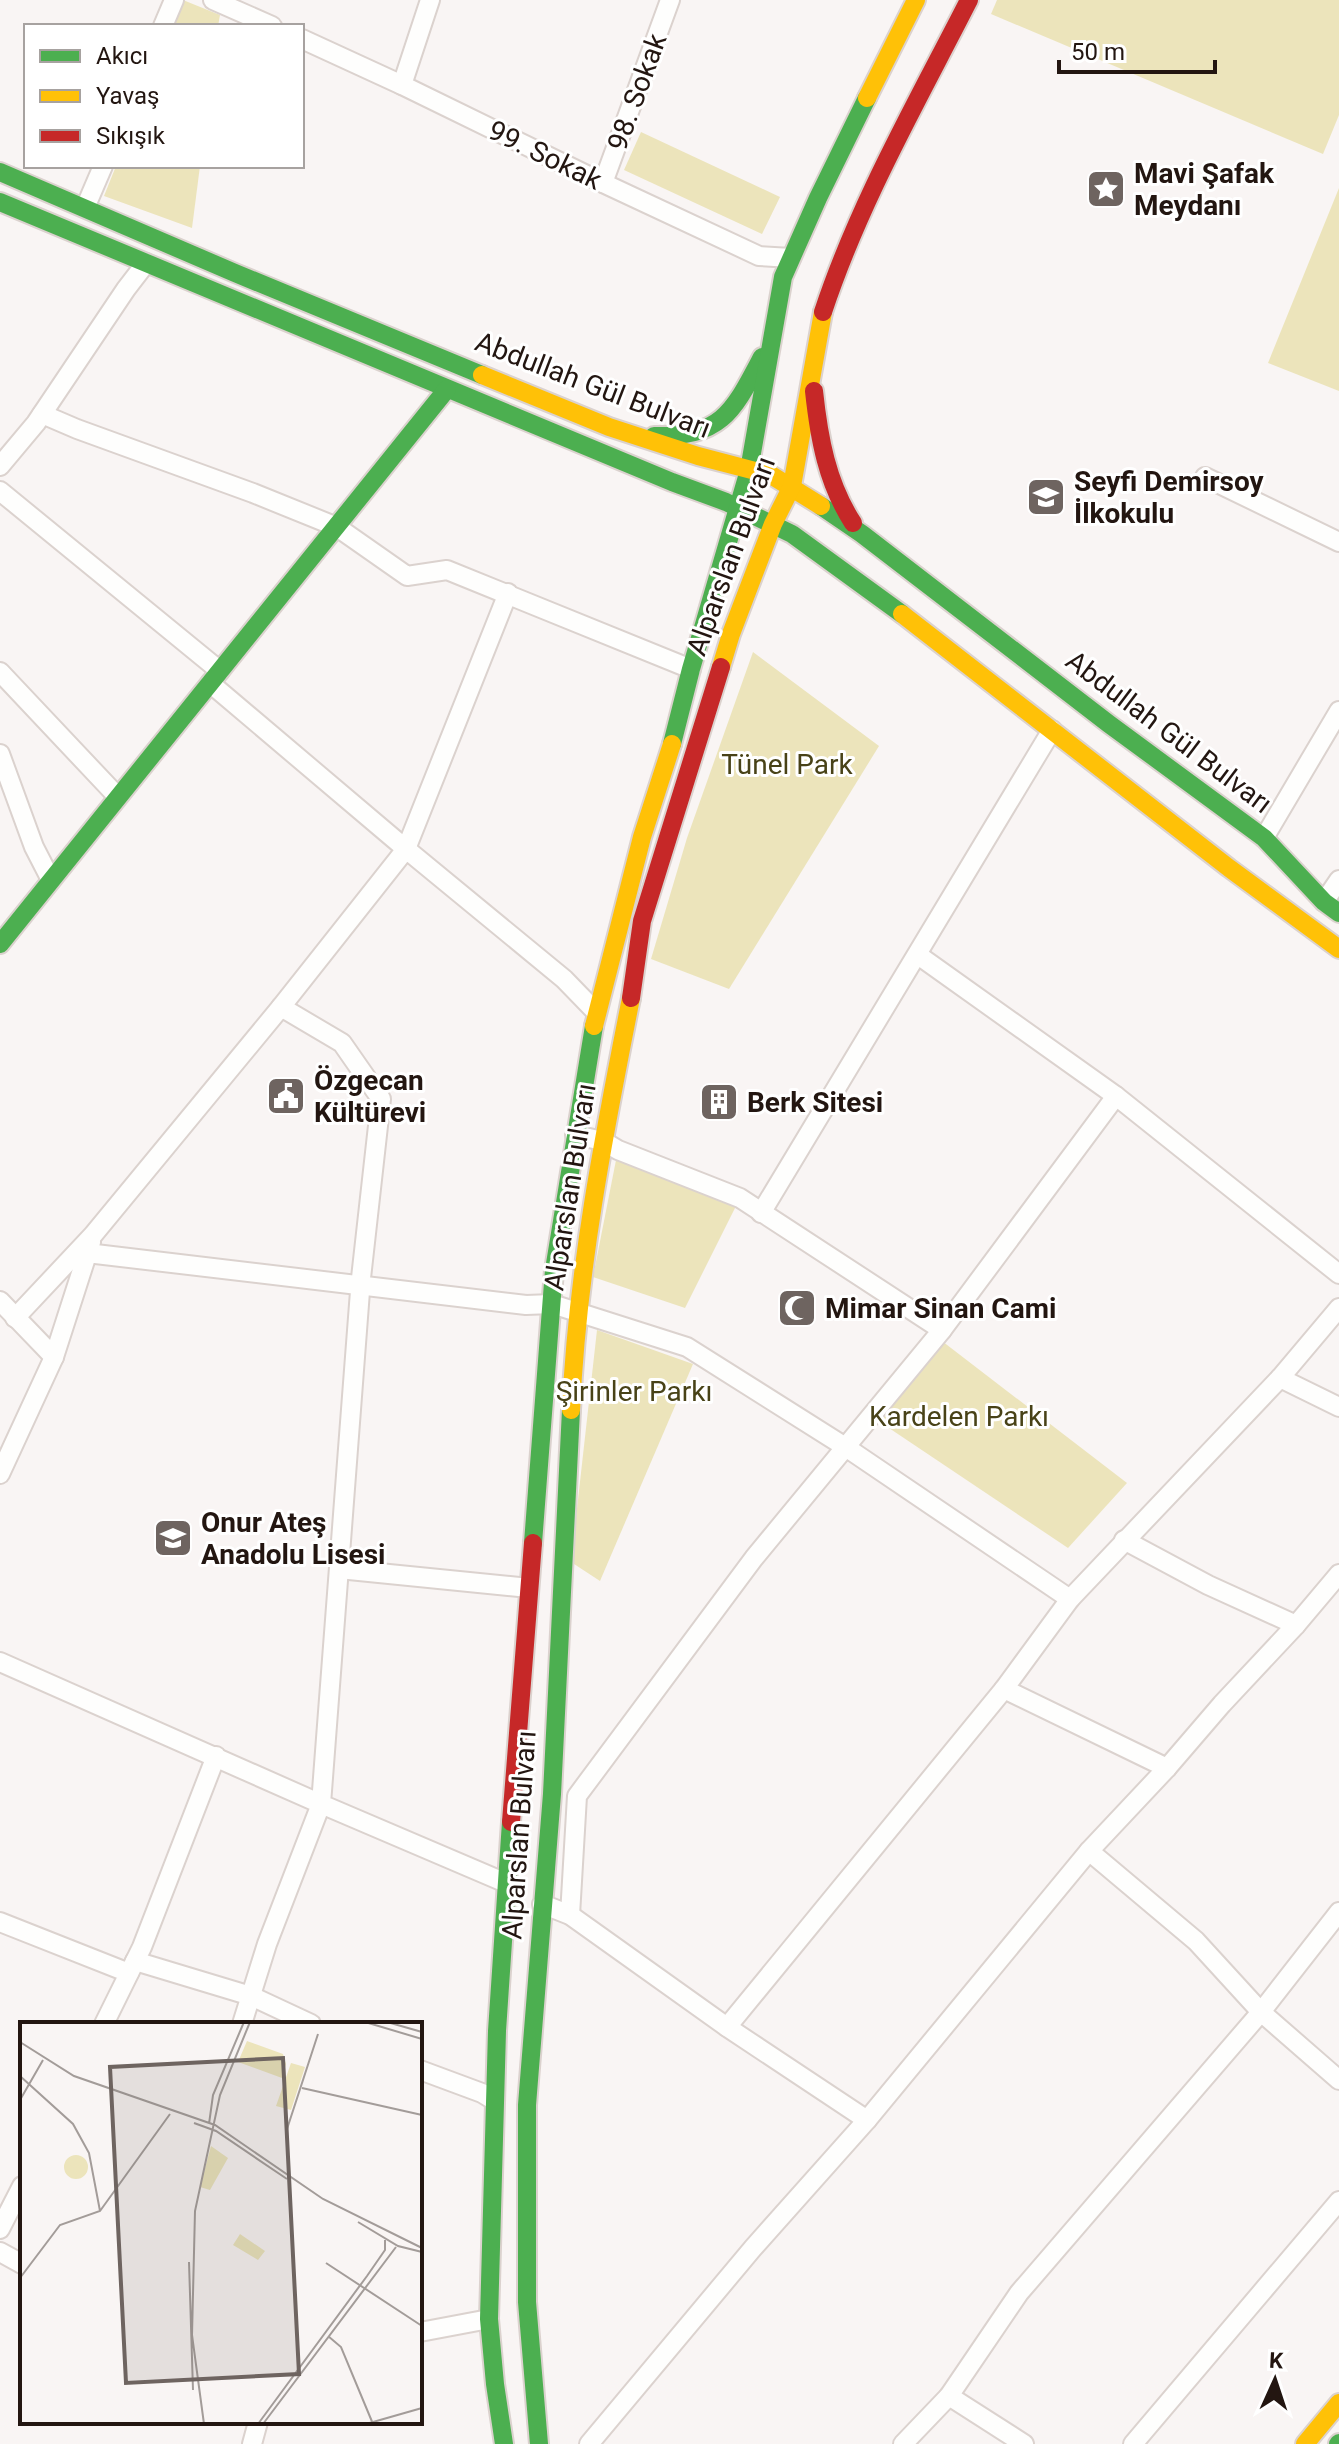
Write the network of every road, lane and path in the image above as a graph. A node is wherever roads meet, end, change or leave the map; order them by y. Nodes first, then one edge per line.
1 (174, 0) edge
2 (213, 0) edge
3 (430, 0) edge
4 (670, 0) edge
5 (916, 0) edge
6 (969, 0) edge
7 (164, 24) edge
8 (267, 24) edge
9 (304, 40) edge
10 (402, 85) junction
11 (102, 168) edge
12 (0, 172) edge
13 (603, 183) junction
14 (0, 202) edge
15 (85, 208) junction
16 (791, 258) junction
17 (146, 263) junction
18 (771, 341) junction
19 (811, 361) junction
20 (447, 389) junction
21 (42, 414) junction
22 (609, 427) junction
23 (0, 466) edge
24 (749, 470) junction
25 (1205, 477) dead end
26 (792, 486) junction
27 (0, 491) edge
28 (739, 508) junction
29 (773, 524) junction
30 (337, 527) junction
31 (862, 534) junction
32 (1339, 542) edge
33 (508, 593) junction
34 (691, 669) junction
35 (0, 672) edge
36 (215, 677) junction
37 (1339, 711) edge
38 (1052, 730) junction
39 (0, 754) edge
40 (117, 796) junction
41 (1264, 838) junction
42 (406, 849) junction
43 (51, 880) junction
44 (1339, 880) edge
45 (1332, 908) edge
46 (0, 944) edge
47 (1339, 949) edge
48 (918, 955) junction
49 (281, 1007) junction
50 (596, 1012) junction
51 (1116, 1096) junction
52 (575, 1135) junction
53 (603, 1141) junction
54 (761, 1213) junction
55 (90, 1244) junction
56 (1339, 1274) edge
57 (360, 1287) junction
58 (0, 1301) edge
59 (552, 1304) junction
60 (1339, 1308) edge
61 (579, 1312) junction
62 (15, 1318) junction
63 (942, 1330) junction
64 (54, 1357) junction
65 (1280, 1378) junction
66 (1339, 1407) edge
67 (847, 1448) junction
68 (0, 1474) edge
69 (1124, 1540) junction
70 (339, 1569) junction
71 (1339, 1574) edge
72 (529, 1588) junction
73 (1070, 1599) junction
74 (1296, 1625) junction
75 (0, 1662) edge
76 (1004, 1689) junction
77 (216, 1756) junction
78 (1167, 1768) junction
79 (552, 1794) junction
80 (577, 1796) junction
81 (321, 1804) junction
82 (1089, 1851) junction
83 (506, 1883) junction
84 (542, 1904) junction
85 (1339, 1912) edge
86 (570, 1915) junction
87 (0, 1922) edge
88 (132, 1967) junction
89 (251, 1996) junction
90 (1261, 2012) junction
91 (105, 2022) edge
92 (243, 2022) edge
93 (307, 2022) edge
94 (727, 2027) junction
95 (422, 2071) edge
96 (1339, 2080) edge
97 (495, 2101) junction
98 (867, 2120) junction
99 (20, 2190) edge
100 (1339, 2201) edge
101 (0, 2229) edge
102 (0, 2252) edge
103 (20, 2263) edge
104 (489, 2319) junction
105 (422, 2332) edge
106 (949, 2396) junction
107 (1339, 2403) edge
108 (257, 2424) edge
109 (252, 2444) edge
110 (504, 2444) edge
111 (539, 2444) edge
112 (589, 2444) edge
113 (903, 2444) edge
114 (1024, 2444) edge
115 (1133, 2444) edge
116 (1305, 2444) edge

1 - 7 street
2 - 8 street
3 - 10 street
4 - 13 street, 98. Sokak
5 - 16 main road, Alparslan Bulvarı
6 - 19 main road, Alparslan Bulvarı
9 - 10 street, 99. Sokak
10 - 13 street, 99. Sokak
11 - 15 street
12 - 15 main road, Abdullah Gül Bulvarı
13 - 16 street, 99. Sokak
14 - 17 main road, Abdullah Gül Bulvarı
15 - 22 main road, Abdullah Gül Bulvarı
16 - 18 main road, Alparslan Bulvarı
17 - 20 main road, Abdullah Gül Bulvarı
17 - 21 street
18 - 22 main road
18 - 24 main road, Alparslan Bulvarı
19 - 26 main road, Alparslan Bulvarı
19 - 31 main road
20 - 28 main road, Abdullah Gül Bulvarı
20 - 30 main road
21 - 23 street
21 - 30 street
22 - 24 main road, Abdullah Gül Bulvarı
24 - 26 main road, Abdullah Gül Bulvarı
24 - 28 main road, Alparslan Bulvarı
25 - 32 street
26 - 29 main road, Alparslan Bulvarı
26 - 31 main road, Abdullah Gül Bulvarı
27 - 36 street
28 - 29 main road, Abdullah Gül Bulvarı
28 - 34 main road, Alparslan Bulvarı
29 - 38 main road, Abdullah Gül Bulvarı
29 - 53 main road, Alparslan Bulvarı
30 - 33 street
30 - 36 main road
31 - 41 main road, Abdullah Gül Bulvarı
33 - 34 street
33 - 42 street
34 - 50 main road, Alparslan Bulvarı
35 - 40 street
36 - 40 main road
36 - 42 street
37 - 41 street
38 - 47 main road, Abdullah Gül Bulvarı
38 - 48 street
39 - 43 street
40 - 43 main road
41 - 45 main road, Abdullah Gül Bulvarı
42 - 49 street
42 - 50 street
43 - 46 main road
44 - 45 street
48 - 51 street
48 - 54 street
49 - 55 street
49 - 57 street
50 - 52 main road, Alparslan Bulvarı
51 - 56 street
51 - 63 street
52 - 53 street
52 - 59 main road, Alparslan Bulvarı
53 - 54 street
53 - 61 main road, Alparslan Bulvarı
54 - 63 street
55 - 57 street
55 - 62 street
55 - 64 street
57 - 59 street
57 - 70 street
58 - 62 street
59 - 61 street
59 - 72 main road, Alparslan Bulvarı
60 - 65 street
61 - 67 street
61 - 79 main road, Alparslan Bulvarı
62 - 64 street
63 - 67 street
64 - 68 street
65 - 66 street
65 - 69 street
67 - 73 street
67 - 80 street
69 - 73 street
69 - 74 street
70 - 72 street
70 - 81 street
71 - 74 street
72 - 83 main road, Alparslan Bulvarı
73 - 76 street
74 - 78 street
75 - 77 street
76 - 78 street
76 - 94 street
77 - 81 street
77 - 88 street
78 - 82 street
79 - 80 street
79 - 84 main road, Alparslan Bulvarı
80 - 86 street
81 - 83 street
81 - 89 street
82 - 90 street
82 - 98 street
83 - 97 main road, Alparslan Bulvarı
84 - 86 street
84 - 111 main road, Alparslan Bulvarı
85 - 90 street
86 - 94 street
87 - 88 street
88 - 89 street
88 - 91 street
89 - 92 street
89 - 93 street
90 - 96 street
90 - 106 street
94 - 98 street
95 - 97 street
97 - 104 main road, Alparslan Bulvarı
98 - 112 street
99 - 101 street
100 - 115 street
102 - 103 street
104 - 105 street
104 - 110 main road, Alparslan Bulvarı
106 - 113 street
106 - 114 street
107 - 116 main road
108 - 109 street

